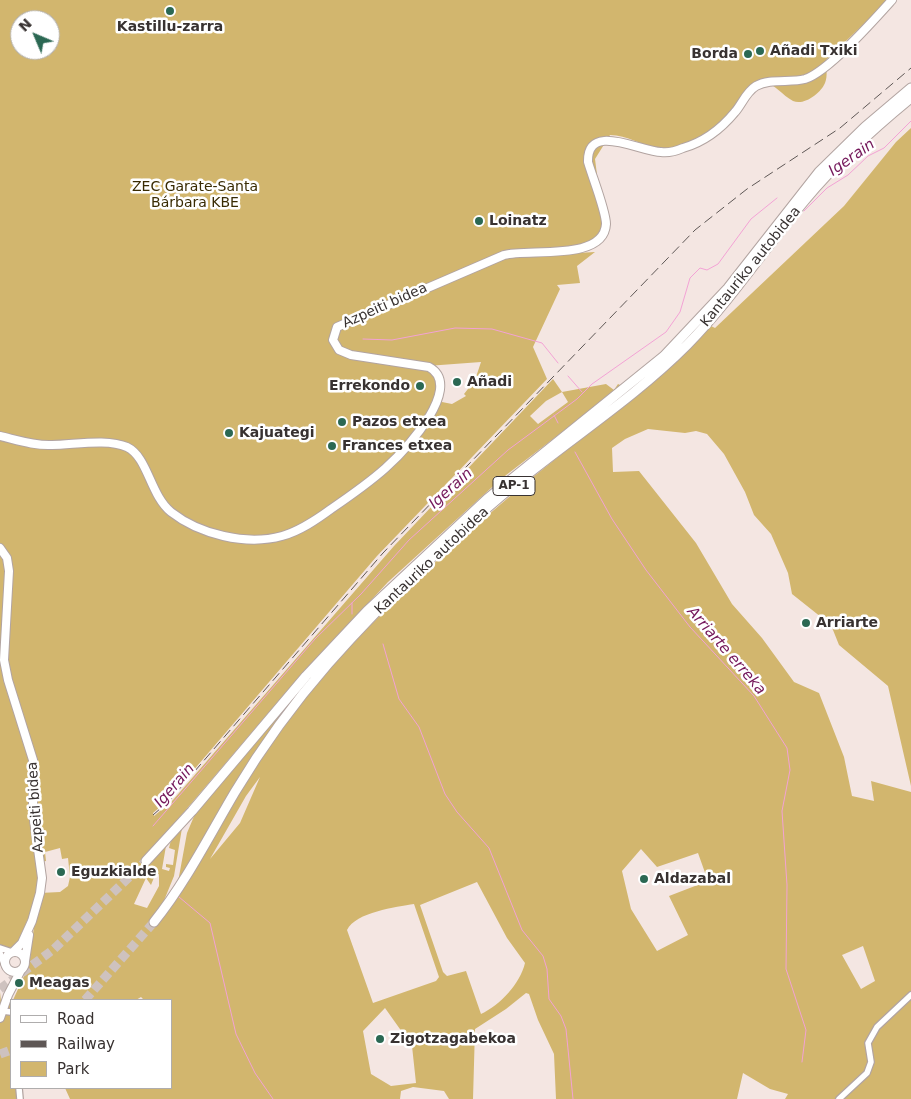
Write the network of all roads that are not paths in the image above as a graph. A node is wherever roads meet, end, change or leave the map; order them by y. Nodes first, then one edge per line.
1 (892, 0) edge
2 (911, 88) edge
3 (911, 98) edge
4 (0, 436) edge
5 (0, 548) edge
6 (146, 861) tunnel mouth
7 (32, 921) junction
8 (154, 922) tunnel mouth
9 (0, 948) edge
10 (13, 952) junction
11 (0, 953) edge
12 (25, 961) junction
13 (5, 966) junction
14 (20, 970) junction
15 (911, 995) edge
16 (8, 1000) edge
17 (1, 1015) edge
18 (839, 1099) edge

1 - 4 main road, Azpeiti bidea
2 - 6 highway, Kantauriko autobidea / AP-1
3 - 8 highway, Kantauriko autobidea / AP-1
5 - 7 main road, Azpeiti bidea
7 - 10 main road, Azpeiti bidea
7 - 12 main road, Azpeiti bidea
9 - 10 street
10 - 12 main road
10 - 13 main road
11 - 13 street
12 - 14 main road
13 - 14 main road
13 - 16 main road
14 - 16 main road
15 - 18 street
16 - 17 main road

